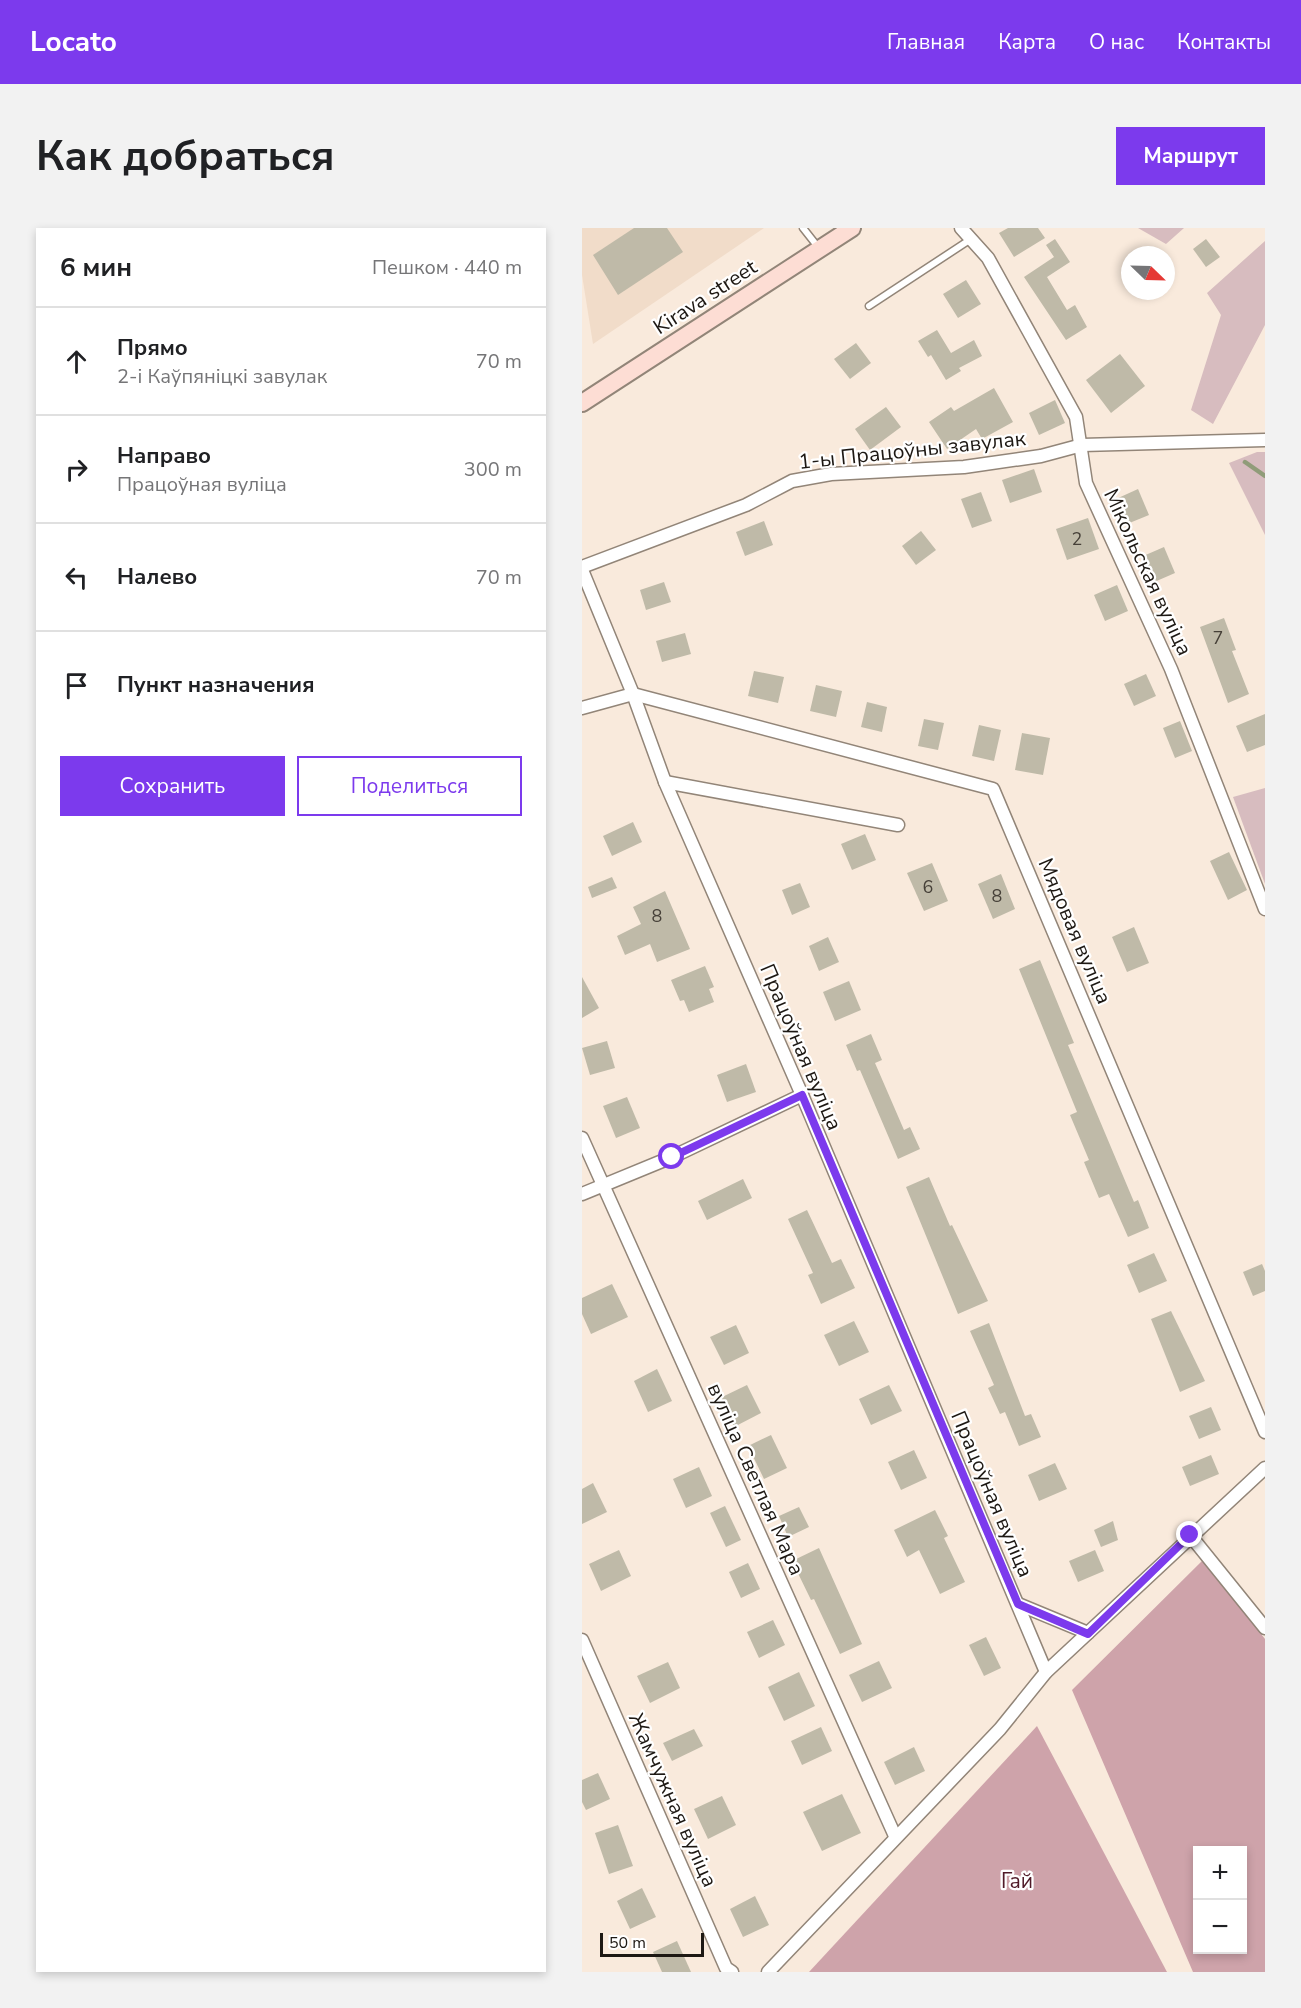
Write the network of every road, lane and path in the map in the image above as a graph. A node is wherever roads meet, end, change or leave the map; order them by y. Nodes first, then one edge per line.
1 (803, 228) edge
2 (852, 228) edge
3 (961, 228) edge
4 (972, 239) junction
5 (820, 249) junction
6 (869, 306) dead end
7 (582, 403) edge
8 (1265, 440) edge
9 (1082, 445) junction
10 (582, 568) edge
11 (633, 694) junction
12 (582, 708) edge
13 (664, 782) junction
14 (898, 825) dead end
15 (1265, 909) edge
16 (802, 1095) junction
17 (582, 1138) edge
18 (601, 1184) junction
19 (582, 1194) edge
20 (1265, 1432) edge
21 (1265, 1468) edge
22 (1190, 1535) junction
23 (1018, 1604) junction
24 (1265, 1628) edge
25 (1088, 1634) junction
26 (582, 1640) edge
27 (1046, 1672) junction
28 (895, 1836) junction
29 (732, 1972) edge
30 (768, 1972) edge

1 - 5 lane
2 - 5 main road, Kirava street
3 - 4 street, Мікольская вуліца
4 - 6 lane
4 - 9 street, Мікольская вуліца
5 - 7 main road, Kirava street
8 - 9 street, 1-ы Працоўны завулак
9 - 10 street, 1-ы Працоўны завулак
9 - 15 street, Мікольская вуліца
10 - 11 street, Працоўная вуліца
11 - 12 street
11 - 13 street, Працоўная вуліца
11 - 20 street, Мядовая вуліца
13 - 14 street
13 - 16 street, Працоўная вуліца
16 - 18 street
16 - 23 street, Працоўная вуліца
17 - 18 street, вуліца Светлая Мара
18 - 19 street
18 - 28 street, вуліца Светлая Мара
21 - 22 street
22 - 24 street
22 - 25 street
23 - 25 street, Працоўная вуліца
23 - 27 street, Працоўная вуліца
25 - 27 street
26 - 29 street, Жамчужная вуліца
27 - 28 street
28 - 30 street

